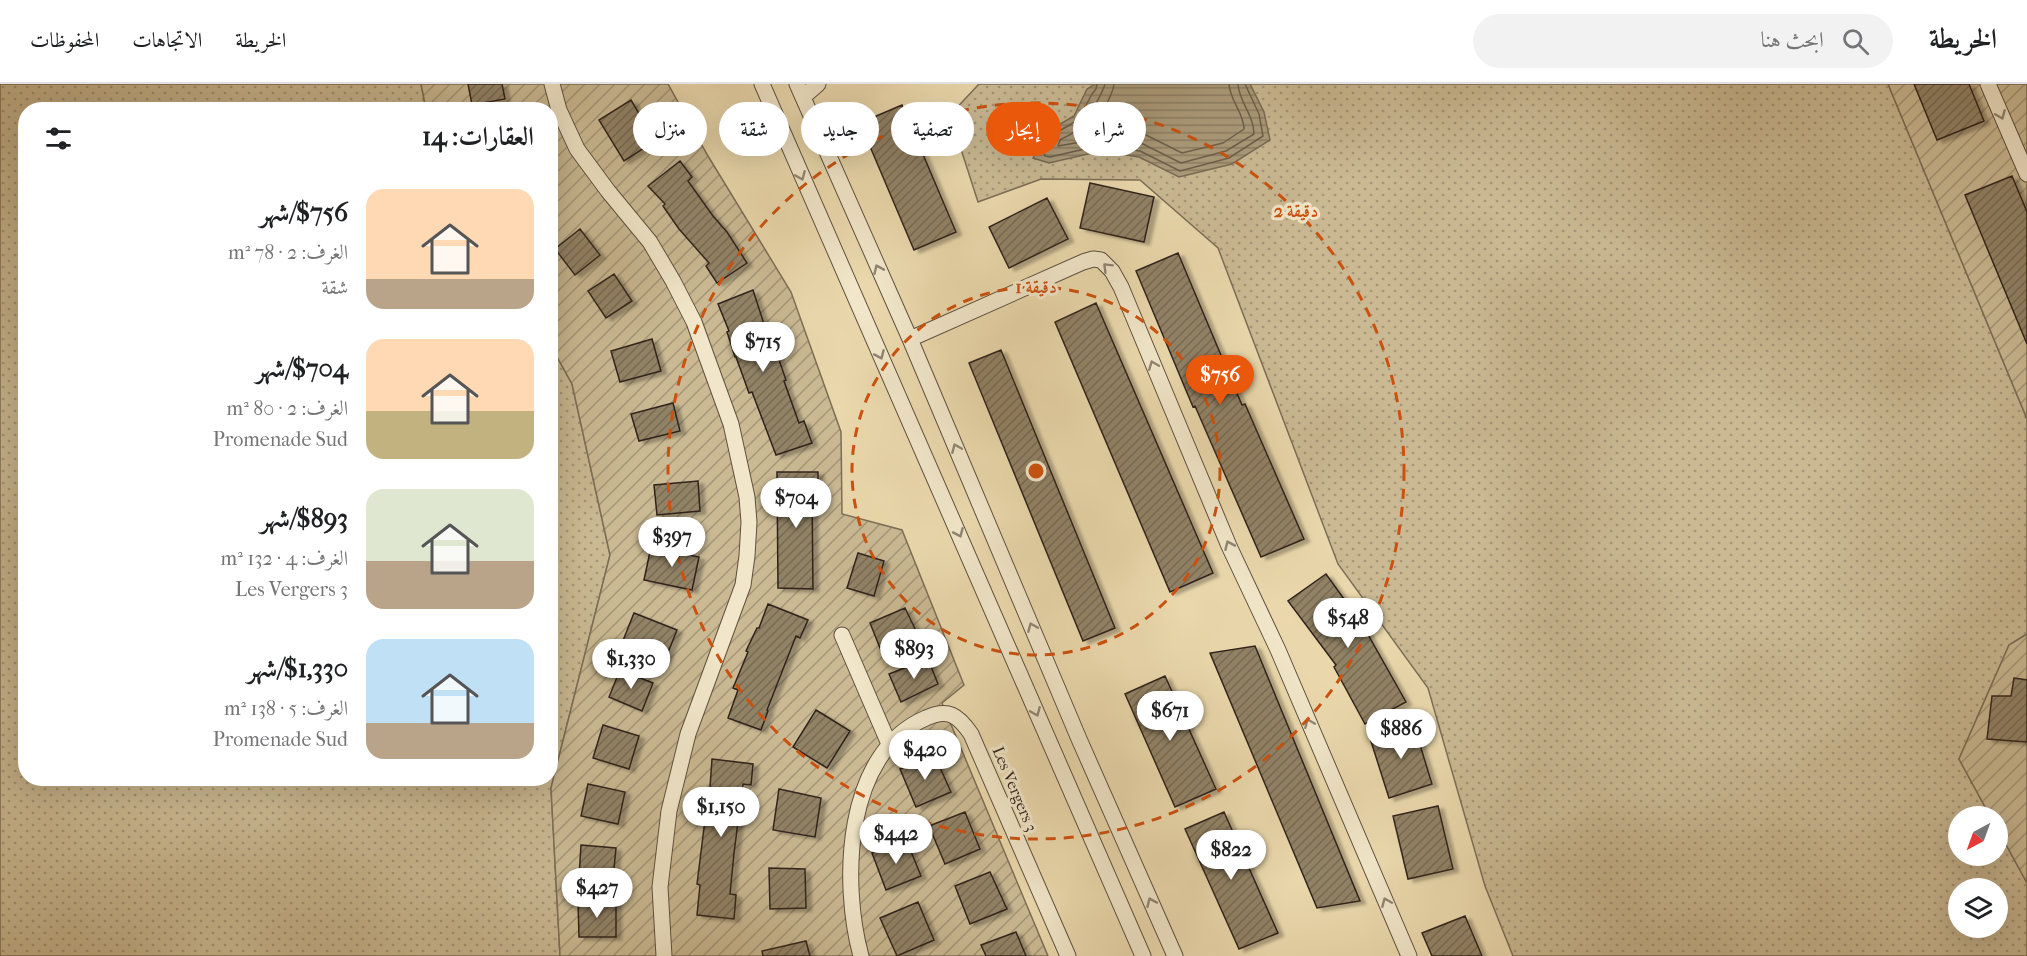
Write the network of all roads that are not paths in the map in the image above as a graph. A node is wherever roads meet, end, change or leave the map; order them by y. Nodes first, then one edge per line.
1 (552, 84) edge
2 (762, 84) edge
3 (818, 84) edge
4 (1988, 84) edge
5 (800, 91) edge
6 (558, 102) edge
7 (558, 104) edge
8 (2021, 143) edge
9 (2027, 174) edge
10 (910, 339) junction
11 (842, 635) dead end
12 (890, 744) junction
13 (664, 956) edge
14 (861, 956) edge
15 (1068, 956) edge
16 (1143, 956) edge
17 (1175, 956) edge
18 (1409, 956) edge

1 - 6 street
2 -> 16 street
3 - 5 street
4 -> 8 street
10 -> 5 street
7 - 13 street
8 - 9 street
17 -> 10 street
18 -> 10 street
11 - 12 street
12 - 14 street, Les Vergers 3
12 - 15 street, Les Vergers 3

